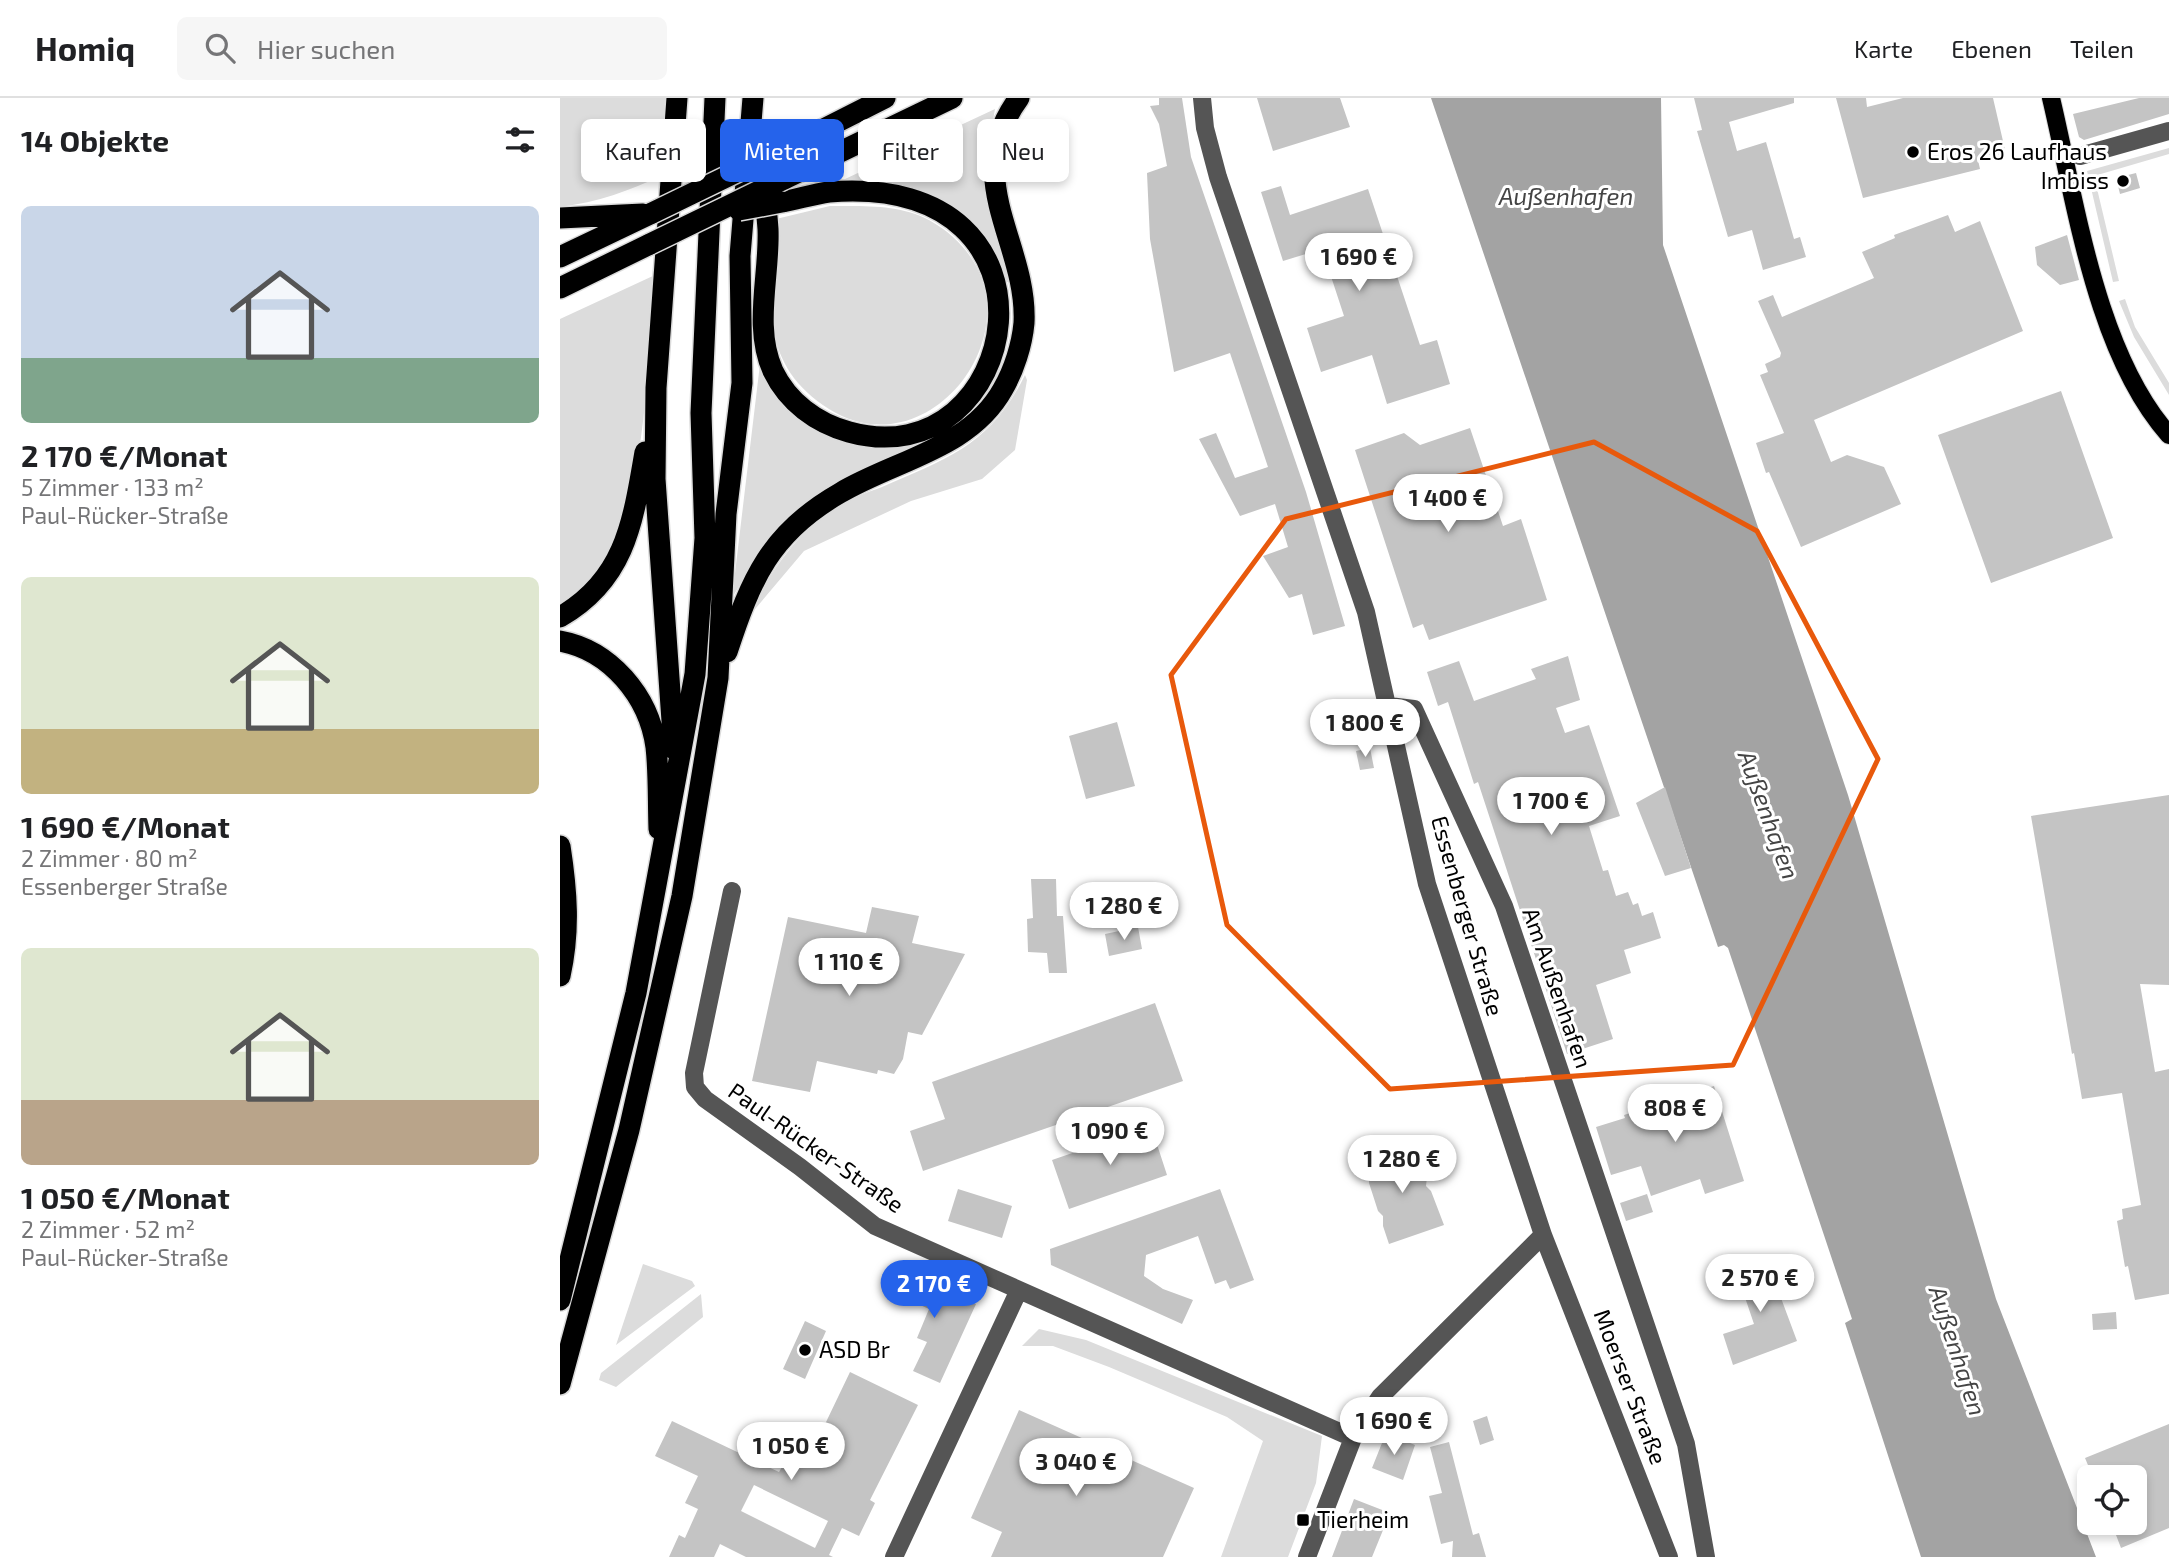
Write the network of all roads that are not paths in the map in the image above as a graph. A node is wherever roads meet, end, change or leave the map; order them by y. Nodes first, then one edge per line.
1 (677, 98) edge
2 (715, 98) edge
3 (754, 98) edge
4 (885, 98) edge
5 (952, 98) edge
6 (1019, 98) edge
7 (1202, 98) edge
8 (2051, 98) edge
9 (2169, 131) edge
10 (2080, 156) dead end
11 (652, 213) junction
12 (713, 215) junction
13 (560, 218) edge
14 (560, 257) edge
15 (560, 288) edge
16 (656, 388) junction
17 (2169, 435) edge
18 (560, 617) edge
19 (560, 641) edge
20 (718, 678) junction
21 (1389, 706) junction
22 (676, 783) junction
23 (560, 846) edge
24 (661, 866) junction
25 (732, 891) dead end
26 (560, 976) edge
27 (1544, 1235) junction
28 (1018, 1292) junction
29 (560, 1300) edge
30 (560, 1384) edge
31 (1353, 1438) junction
32 (894, 1557) edge
33 (1307, 1557) edge
34 (1668, 1557) edge
35 (1706, 1557) edge

1 - 16 highway
2 - 22 highway
3 - 12 highway, bridge
3 - 20 highway
4 - 11 highway, bridge
5 - 12 highway, bridge
6 - 20 highway
7 - 21 street, Essenberger Straße
8 - 17 main road
9 - 10 street
11 - 13 highway
11 - 14 highway
12 - 15 highway, bridge
16 - 18 highway
16 - 22 highway
19 - 24 highway
20 - 30 highway
21 - 27 street, Essenberger Straße
21 - 35 street, Am Außenhafen
22 - 24 highway
23 - 26 highway
24 - 29 highway
25 - 28 street, Paul-Rücker-Straße
27 - 31 street
27 - 34 street, Moerser Straße
28 - 31 street, Paul-Rücker-Straße
28 - 32 street
31 - 33 street

